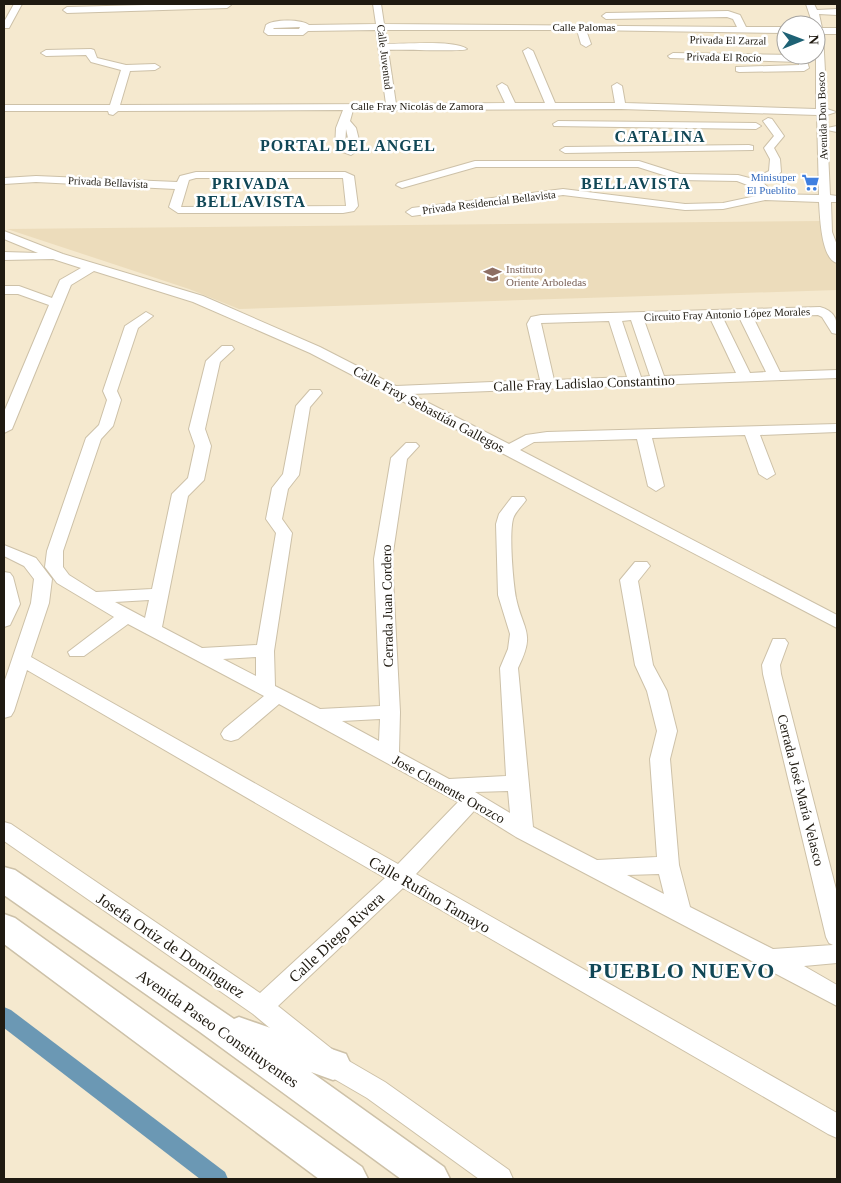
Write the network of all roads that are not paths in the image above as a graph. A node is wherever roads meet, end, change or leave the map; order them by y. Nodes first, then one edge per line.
1 (18, 4) edge
2 (100, 4) edge
3 (108, 4) edge
4 (377, 4) edge
5 (229, 6) edge
6 (819, 8) edge
7 (66, 10) dead end
8 (837, 12) edge
9 (606, 16) dead end
10 (471, 26) junction
11 (382, 27) junction
12 (418, 27) junction
13 (526, 27) junction
14 (582, 27) junction
15 (305, 28) dead end
16 (5, 29) edge
17 (742, 29) junction
18 (776, 30) edge
19 (416, 38) dead end
20 (472, 38) dead end
21 (528, 39) dead end
22 (586, 44) dead end
23 (382, 47) junction
24 (462, 49) dead end
25 (528, 51) dead end
26 (46, 53) dead end
27 (673, 56) dead end
28 (776, 58) edge
29 (803, 65) edge
30 (820, 65) edge
31 (822, 65) edge
32 (156, 67) dead end
33 (126, 68) junction
34 (739, 69) dead end
35 (502, 86) dead end
36 (616, 86) dead end
37 (463, 94) dead end
38 (57, 95) dead end
39 (510, 104) junction
40 (475, 106) junction
41 (551, 106) junction
42 (4, 108) edge
43 (349, 108) junction
44 (392, 108) junction
45 (605, 108) junction
46 (622, 108) junction
47 (50, 110) junction
48 (114, 110) junction
49 (637, 110) junction
50 (4, 113) edge
51 (826, 114) junction
52 (768, 121) dead end
53 (345, 122) dead end
54 (627, 123) junction
55 (641, 123) junction
56 (558, 124) dead end
57 (726, 126) junction
58 (756, 126) dead end
59 (835, 129) edge
60 (732, 148) junction
61 (749, 148) dead end
62 (565, 150) dead end
63 (834, 156) dead end
64 (4, 176) edge
65 (36, 179) junction
66 (4, 181) edge
67 (753, 184) junction
68 (402, 185) dead end
69 (180, 186) junction
70 (834, 194) edge
71 (804, 196) junction
72 (412, 212) dead end
73 (4, 235) edge
74 (4, 256) edge
75 (59, 257) junction
76 (837, 259) edge
77 (93, 267) junction
78 (4, 290) edge
79 (55, 303) junction
80 (744, 313) junction
81 (715, 314) junction
82 (146, 316) dead end
83 (614, 317) junction
84 (636, 317) junction
85 (837, 330) edge
86 (227, 349) dead end
87 (837, 374) edge
88 (775, 377) junction
89 (745, 378) junction
90 (659, 381) junction
91 (636, 382) junction
92 (548, 385) junction
93 (394, 390) junction
94 (315, 392) dead end
95 (837, 428) edge
96 (4, 429) edge
97 (752, 431) junction
98 (643, 434) junction
99 (411, 446) dead end
100 (513, 453) junction
101 (767, 474) dead end
102 (656, 486) dead end
103 (518, 500) dead end
104 (4, 550) edge
105 (642, 566) dead end
106 (4, 577) edge
107 (160, 594) junction
108 (93, 598) junction
109 (127, 616) junction
110 (4, 621) edge
111 (837, 622) edge
112 (152, 628) junction
113 (779, 643) dead end
114 (265, 651) junction
115 (77, 652) dead end
116 (199, 654) junction
117 (23, 660) junction
118 (271, 693) junction
119 (4, 712) edge
120 (390, 712) junction
121 (317, 716) junction
122 (231, 734) dead end
123 (389, 756) junction
124 (517, 783) junction
125 (446, 786) junction
126 (472, 800) junction
127 (4, 830) edge
128 (523, 830) junction
129 (668, 864) junction
130 (593, 868) junction
131 (400, 877) junction
132 (5, 878) edge
133 (680, 914) junction
134 (4, 927) edge
135 (837, 937) edge
136 (837, 954) edge
137 (771, 959) junction
138 (837, 996) edge
139 (262, 1007) junction
140 (212, 1022) junction
141 (333, 1064) junction
142 (837, 1126) edge
143 (349, 1179) edge
144 (431, 1179) edge
145 (500, 1179) edge

1 - 16 street
2 - 3 street
4 - 11 street, Calle Juventud
5 - 7 street
6 - 8 street
9 - 17 street
10 - 12 street, Calle Palomas
10 - 13 street, Calle Palomas
10 - 20 street
11 - 12 street, Calle Palomas
11 - 15 street, Calle Palomas
11 - 23 street, Calle Juventud
12 - 19 street
13 - 14 street, Calle Palomas
13 - 21 street
14 - 17 street, Calle Palomas
14 - 22 street
17 - 18 street, Calle Palomas
23 - 24 street
23 - 44 street, Calle Juventud
25 - 41 street
26 - 33 street
27 - 28 street, Privada El Rocío
29 - 34 street, Privada El Rocío
30 - 51 street, Avenida Don Bosco
31 - 51 street, Avenida Don Bosco
32 - 33 street
33 - 48 street
35 - 39 street
36 - 46 street
37 - 40 street
38 - 47 street
39 - 40 street, Calle Fray Nicolás de Zamora
39 - 41 street, Calle Fray Nicolás de Zamora
40 - 44 street, Calle Fray Nicolás de Zamora
40 - 45 street, Calle Fray Nicolás de Zamora
41 - 45 street, Calle Fray Nicolás de Zamora
42 - 47 street, Calle Fray Nicolás de Zamora
43 - 44 street, Calle Fray Nicolás de Zamora
43 - 48 street, Calle Fray Nicolás de Zamora
43 - 53 street
45 - 46 street, Calle Fray Nicolás de Zamora
46 - 49 street, Calle Fray Nicolás de Zamora
46 - 51 street, Calle Fray Nicolás de Zamora
46 - 54 street
47 - 48 street, Calle Fray Nicolás de Zamora
47 - 50 street, Calle Fray Nicolás de Zamora
49 - 51 street, Calle Fray Nicolás de Zamora
49 - 55 street
51 - 59 street, Avenida Don Bosco
51 - 70 street, Avenida Don Bosco
52 - 67 street
54 - 55 street
54 - 56 street
55 - 57 street
57 - 58 street
57 - 60 street
59 - 63 street, Avenida Don Bosco
60 - 61 street
60 - 62 street
64 - 65 street, Privada Bellavista
65 - 66 street, Privada Bellavista
65 - 69 street, Privada Bellavista
67 - 68 street, Privada Residencial Bellavista
67 - 71 street, Privada Residencial Bellavista
69 - 69 street
70 - 71 street, Privada Residencial Bellavista
70 - 76 street, Avenida Don Bosco
71 - 72 street, Privada Residencial Bellavista
73 - 75 street, Calle Fray Sebastián Gallegos
74 - 75 street
75 - 77 street, Calle Fray Sebastián Gallegos
77 - 79 street
77 - 93 street, Calle Fray Sebastián Gallegos
78 - 79 street
79 - 96 street
80 - 81 street, Circuito Fray Antonio López Morales
80 - 85 street, Circuito Fray Antonio López Morales
80 - 88 street
81 - 84 street, Circuito Fray Antonio López Morales
81 - 89 street
82 - 108 street, Jose Clemente Orozco
83 - 84 street, Circuito Fray Antonio López Morales
83 - 91 street
83 - 92 street, Circuito Fray Antonio López Morales
84 - 90 street
86 - 107 street
87 - 88 street
88 - 89 street, Calle Fray Ladislao Constantino
89 - 90 street, Calle Fray Ladislao Constantino
90 - 91 street, Calle Fray Ladislao Constantino
91 - 92 street, Calle Fray Ladislao Constantino
92 - 93 street, Calle Fray Ladislao Constantino
93 - 100 street, Calle Fray Sebastián Gallegos
94 - 114 street
95 - 97 street
97 - 98 street
97 - 101 street
98 - 100 street
98 - 102 street
99 - 120 street, Cerrada Juan Cordero
100 - 111 street, Calle Fray Sebastián Gallegos
103 - 124 street
104 - 117 street
105 - 129 street
106 - 110 street
107 - 108 street
107 - 112 street
108 - 109 street, Jose Clemente Orozco
109 - 112 street, Jose Clemente Orozco
109 - 115 street
112 - 116 street, Jose Clemente Orozco
113 - 135 street, Cerrada José María Velasco
114 - 116 street
114 - 118 street
116 - 118 street, Jose Clemente Orozco
117 - 119 street
117 - 131 street, Calle Rufino Tamayo
118 - 121 street, Jose Clemente Orozco
118 - 122 street
120 - 121 street
120 - 123 street, Cerrada Juan Cordero
121 - 123 street, Jose Clemente Orozco
123 - 125 street, Jose Clemente Orozco
124 - 125 street
124 - 128 street
125 - 126 street, Jose Clemente Orozco
126 - 128 street, Jose Clemente Orozco
126 - 131 street, Calle Diego Rivera
127 - 139 street, Josefa Ortiz de Domínguez
128 - 130 street, Jose Clemente Orozco
129 - 130 street
129 - 133 street
130 - 133 street, Jose Clemente Orozco
131 - 139 street, Calle Diego Rivera
131 - 142 street, Calle Rufino Tamayo
132 - 140 highway, Avenida Paseo Constituyentes
133 - 137 street, Jose Clemente Orozco
134 - 143 highway
136 - 137 street
137 - 138 street, Jose Clemente Orozco
139 - 141 street, Josefa Ortiz de Domínguez
140 - 141 highway
140 - 144 highway, Avenida Paseo Constituyentes
141 - 145 street, Josefa Ortiz de Domínguez

